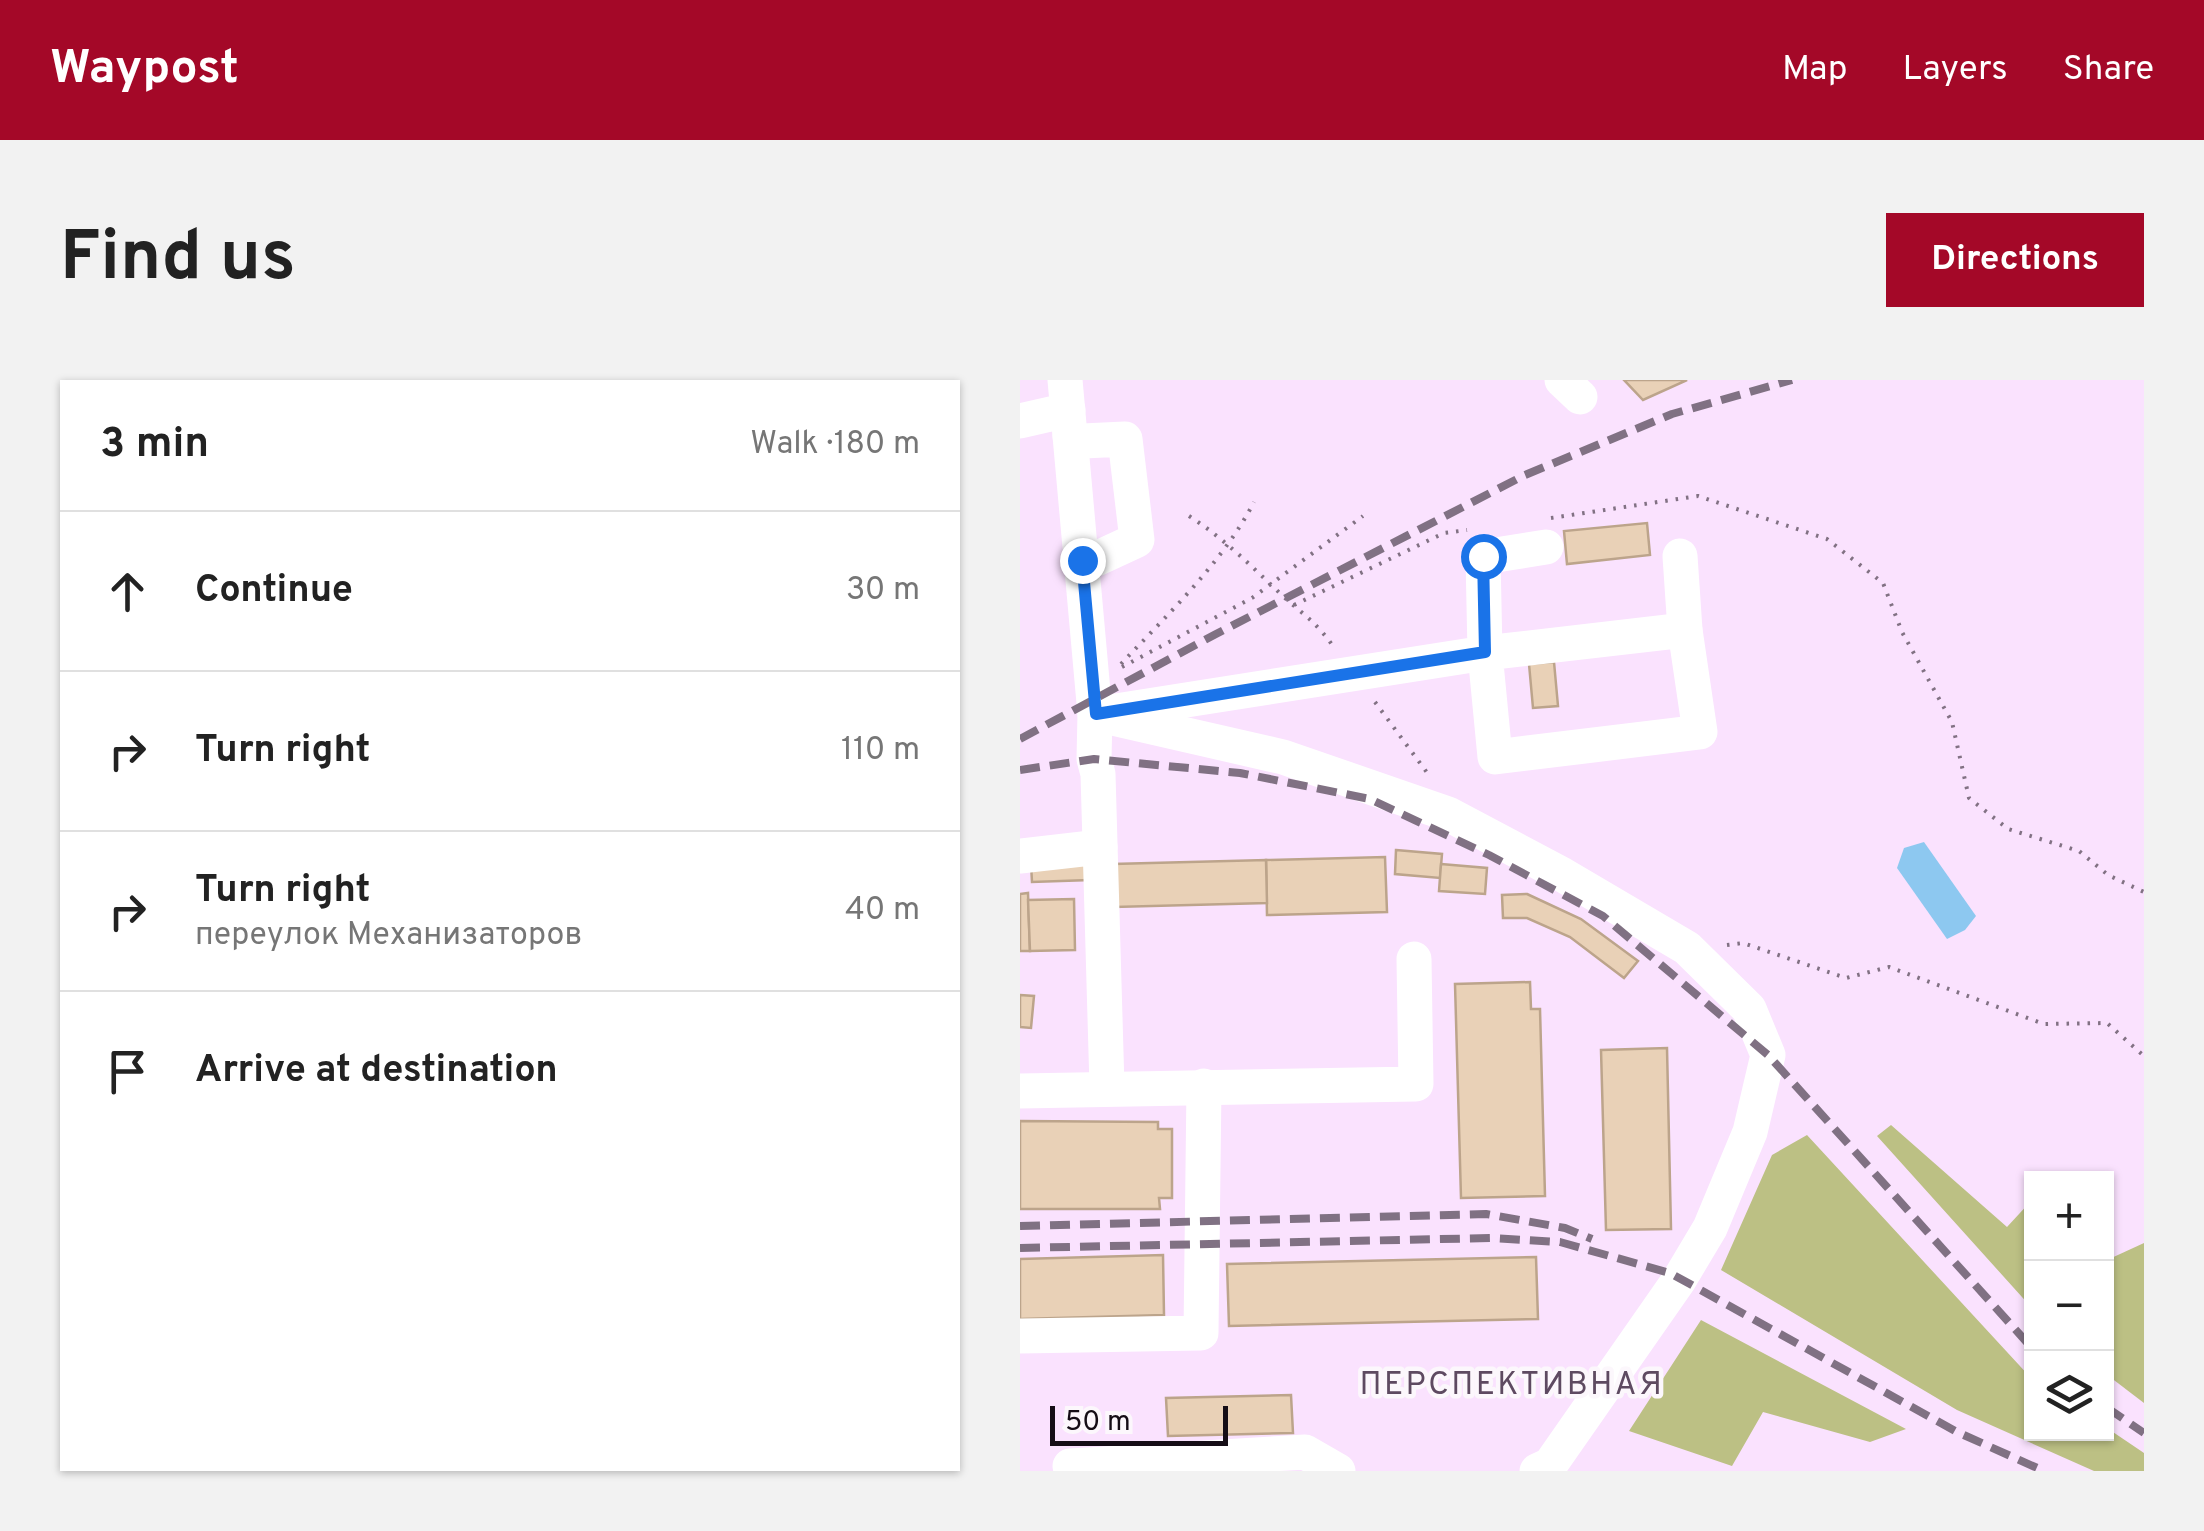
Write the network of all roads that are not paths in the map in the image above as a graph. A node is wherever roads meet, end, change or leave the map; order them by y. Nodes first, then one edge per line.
1 (1068, 409) edge
2 (1020, 421) edge
3 (1544, 533) road end
4 (1680, 556) dead end
5 (1082, 560) junction
6 (1685, 630) junction
7 (1485, 652) junction
8 (1096, 714) junction
9 (1100, 846) junction
10 (1020, 856) edge
11 (1414, 959) dead end
12 (1204, 1086) junction
13 (1107, 1087) junction
14 (1020, 1091) edge
15 (1020, 1336) edge
16 (1070, 1466) dead end
17 (1338, 1471) edge
18 (1537, 1471) edge

1 - 2 street
1 - 5 street
1 - 5 street
3 - 7 street
4 - 6 street
5 - 8 street
6 - 7 street
6 - 7 street
7 - 8 street
8 - 9 street
8 - 18 street
9 - 10 street
9 - 13 street
11 - 12 street
12 - 13 street
12 - 15 street
13 - 14 street
16 - 17 street

